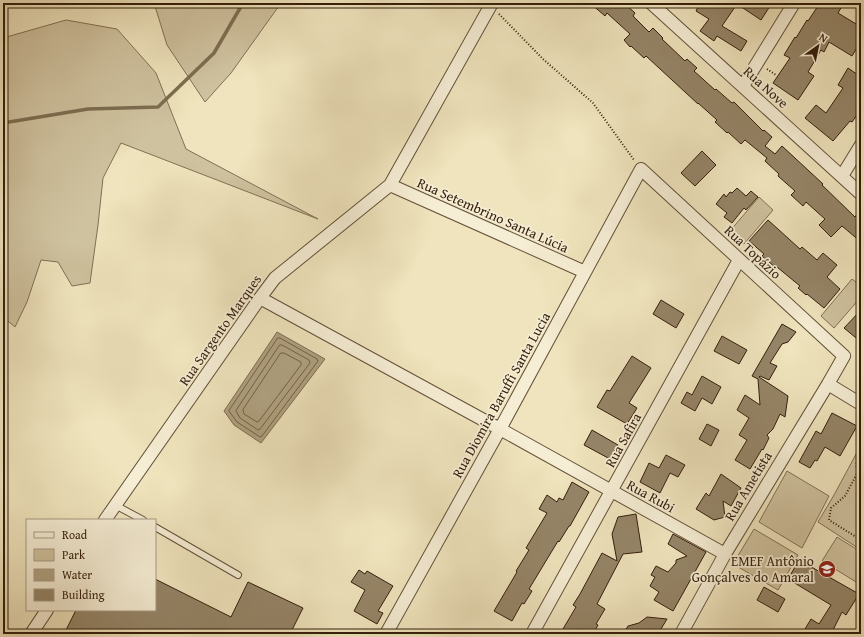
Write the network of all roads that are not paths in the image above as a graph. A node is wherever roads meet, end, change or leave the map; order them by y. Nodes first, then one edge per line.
1 (651, 3) edge
2 (794, 3) edge
3 (491, 4) edge
4 (742, 86) junction
5 (861, 145) edge
6 (641, 169) joint
7 (842, 176) junction
8 (390, 184) junction
9 (861, 194) edge
10 (739, 260) junction
11 (585, 272) junction
12 (260, 298) junction
13 (844, 356) joint
14 (828, 384) junction
15 (861, 404) edge
16 (500, 429) junction
17 (612, 491) junction
18 (115, 505) junction
19 (106, 519) edge
20 (141, 519) edge
21 (156, 528) edge
22 (725, 554) junction
23 (238, 574) dead end
24 (46, 611) edge
25 (31, 634) edge
26 (386, 634) edge
27 (532, 634) edge
28 (681, 634) edge

1 - 4 street, Rua Nove
2 - 4 street
3 - 8 street
4 - 7 street, Rua Nove
5 - 7 street
6 - 10 street, Rua Topázio
6 - 11 street, Rua Diomira Baruffi Santa Lucia
7 - 9 street, Rua Nove
8 - 11 street, Rua Setembrino Santa Lúcia
8 - 12 street, Rua Sargento Marques
10 - 13 street, Rua Topázio
10 - 17 street, Rua Safira
11 - 16 street, Rua Diomira Baruffi Santa Lucia
12 - 16 street, Rua Rubi
12 - 18 street, Rua Sargento Marques
13 - 14 street, Rua Ametista
14 - 15 street
14 - 22 street, Rua Ametista
16 - 17 street, Rua Rubi
16 - 26 street, Rua Diomira Baruffi Santa Lucia
17 - 22 street, Rua Rubi
17 - 27 street, Rua Safira
18 - 19 street, Rua Sargento Marques
18 - 20 lane
21 - 23 lane
22 - 28 street, Rua Ametista
24 - 25 street

